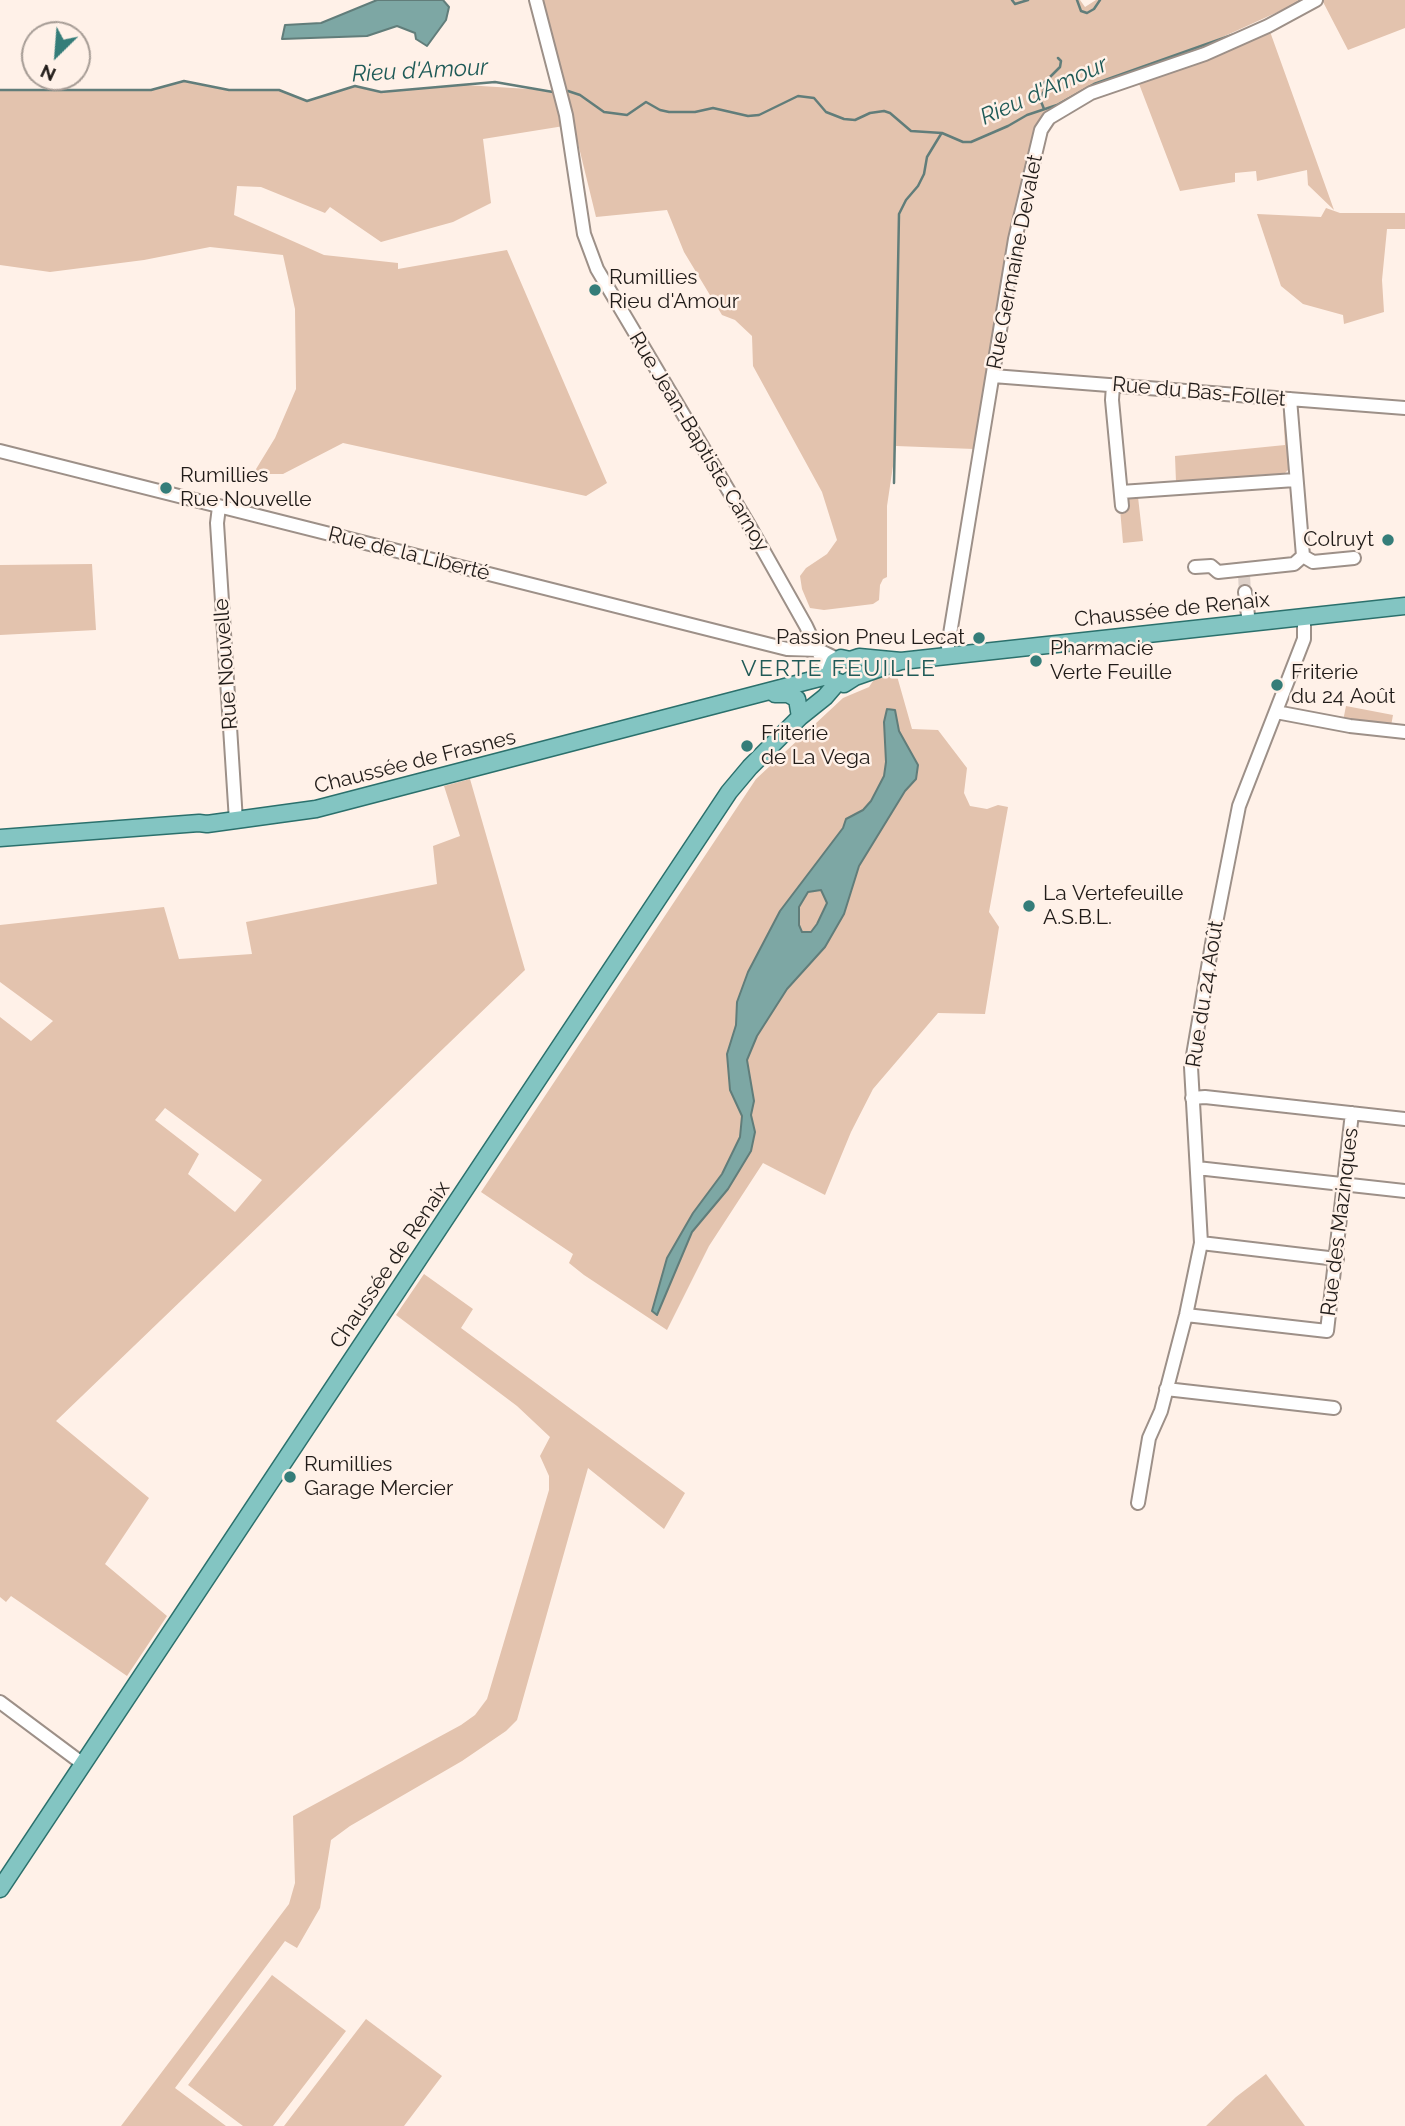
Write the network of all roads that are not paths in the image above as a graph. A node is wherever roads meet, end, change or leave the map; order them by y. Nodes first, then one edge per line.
1 (536, 0) edge
2 (1316, 0) edge
3 (993, 376) junction
4 (1112, 385) junction
5 (1290, 400) junction
6 (1405, 408) edge
7 (0, 451) edge
8 (1295, 480) junction
9 (1121, 492) junction
10 (1122, 506) dead end
11 (219, 507) junction
12 (1303, 555) junction
13 (1354, 558) dead end
14 (1195, 567) dead end
15 (1245, 593) tunnel mouth
16 (1405, 606) edge
17 (1304, 617) junction
18 (1249, 623) junction
19 (819, 650) junction
20 (949, 655) junction
21 (901, 661) junction
22 (837, 669) junction
23 (769, 693) junction
24 (1276, 712) junction
25 (800, 717) junction
26 (1405, 732) edge
27 (236, 821) junction
28 (0, 838) edge
29 (1192, 1098) junction
30 (1352, 1112) junction
31 (1405, 1119) edge
32 (1197, 1168) junction
33 (1345, 1185) junction
34 (1405, 1191) edge
35 (1201, 1243) junction
36 (1337, 1259) junction
37 (1186, 1315) junction
38 (1166, 1389) junction
39 (1334, 1408) dead end
40 (1138, 1503) dead end
41 (0, 1702) edge
42 (83, 1764) junction
43 (0, 1889) edge

1 - 19 street, Rue Jean-Baptiste Carnoy
2 - 3 street, Rue Germaine Devalet
3 - 4 street, Rue du Bas-Follet
3 - 20 street, Rue Germaine Devalet
4 - 5 street, Rue du Bas-Follet
4 - 9 street
5 - 6 street, Rue du Bas-Follet
5 - 8 street
7 - 11 street, Rue de la Liberté
8 - 9 street
8 - 12 street
9 - 10 street
11 - 19 street, Rue de la Liberté
11 - 27 street, Rue Nouvelle
12 - 13 street
12 - 14 street
15 - 18 street
16 - 17 main road, Chaussée de Renaix
17 - 18 main road, Chaussée de Renaix
17 - 24 street, Rue du 24 Août
18 - 20 main road, Chaussée de Renaix
19 - 22 street
20 - 21 main road, Chaussée de Renaix
21 - 22 main road, Chaussée de Renaix
21 - 22 main road, Chaussée de Renaix
22 - 23 main road, Chaussée de Frasnes
22 - 25 main road, Chaussée de Renaix
23 - 25 main road
23 - 27 main road, Chaussée de Frasnes
24 - 26 street
24 - 29 street, Rue du 24 Août
25 - 42 main road, Chaussée de Renaix
27 - 28 main road, Chaussée de Frasnes
29 - 30 street
29 - 32 street, Rue du 24 Août
30 - 31 street
30 - 33 street, Rue des Mazinques
32 - 33 street
32 - 35 street, Rue du 24 Août
33 - 34 street
33 - 36 street, Rue des Mazinques
35 - 36 street
35 - 37 street, Rue du 24 Août
36 - 37 street, Rue des Mazinques
37 - 38 street, Rue du 24 Août
38 - 39 street
38 - 40 street, Rue du 24 Août
41 - 42 street
42 - 43 main road, Chaussée de Renaix

